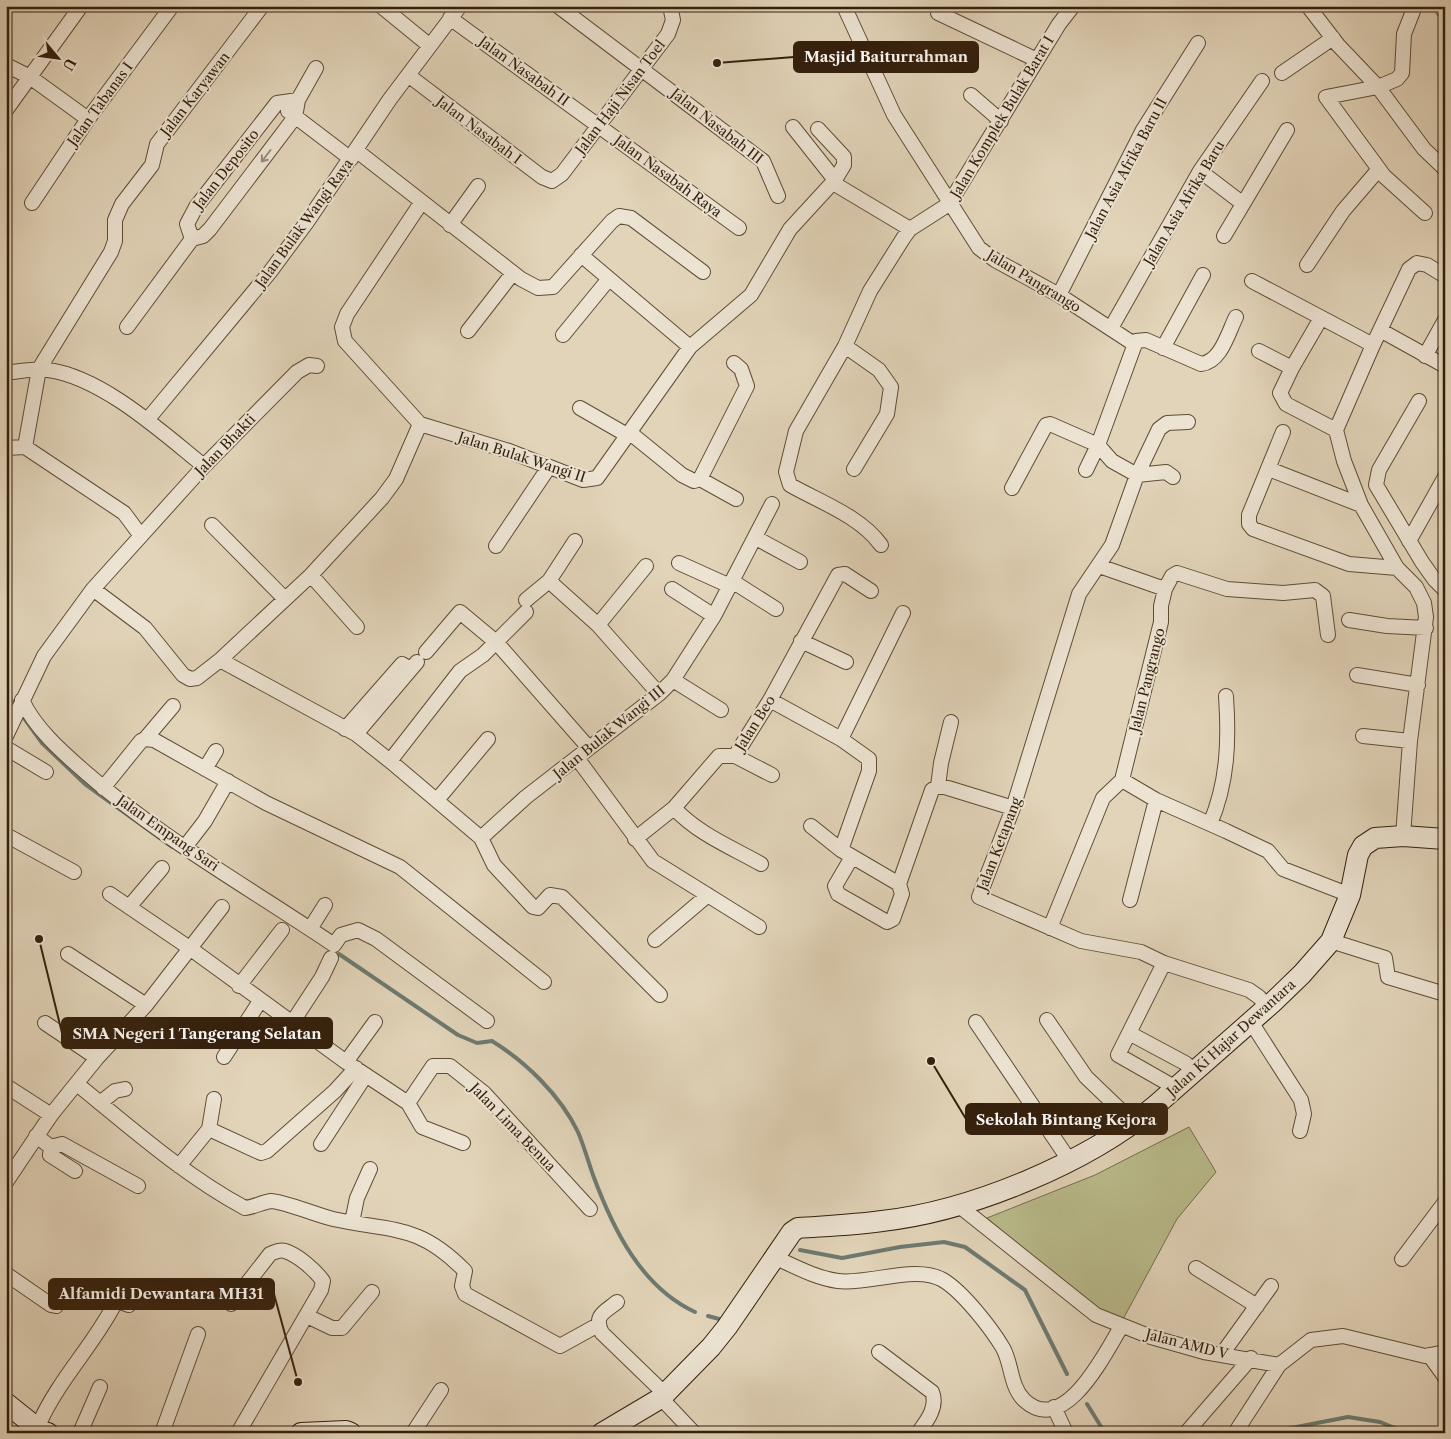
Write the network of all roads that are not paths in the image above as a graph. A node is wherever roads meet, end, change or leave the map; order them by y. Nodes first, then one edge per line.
1 (81, 6) edge
2 (172, 6) edge
3 (262, 6) edge
4 (381, 6) edge
5 (460, 6) edge
6 (558, 6) edge
7 (670, 6) edge
8 (844, 6) edge
9 (1073, 6) edge
10 (1308, 6) edge
11 (1415, 6) edge
12 (938, 13) dead end
13 (450, 18) junction
14 (1333, 38) junction
15 (1198, 43) dead end
16 (430, 46) junction
17 (1037, 60) junction
18 (6, 65) edge
19 (641, 67) junction
20 (316, 68) dead end
21 (1282, 73) dead end
22 (408, 75) junction
23 (30, 77) junction
24 (1262, 81) dead end
25 (1378, 86) junction
26 (971, 95) dead end
27 (298, 100) junction
28 (277, 103) junction
29 (6, 110) edge
30 (295, 117) junction
31 (88, 119) junction
32 (1001, 121) junction
33 (597, 125) junction
34 (793, 128) dead end
35 (818, 130) dead end
36 (1287, 130) dead end
37 (354, 155) junction
38 (1379, 169) junction
39 (1445, 170) edge
40 (1200, 171) junction
41 (552, 181) joint
42 (834, 182) junction
43 (478, 186) dead end
44 (778, 196) dead end
45 (421, 202) junction
46 (32, 203) dead end
47 (1242, 203) junction
48 (949, 204) junction
49 (1426, 213) dead end
50 (450, 225) junction
51 (739, 228) dead end
52 (910, 230) junction
53 (1224, 236) dead end
54 (192, 239) junction
55 (581, 255) junction
56 (1307, 265) dead end
57 (703, 272) dead end
58 (513, 273) junction
59 (1203, 275) dead end
60 (1445, 276) edge
61 (608, 280) junction
62 (1252, 281) dead end
63 (1059, 295) junction
64 (1236, 317) dead end
65 (1321, 318) junction
66 (1445, 320) edge
67 (127, 327) dead end
68 (1111, 328) junction
69 (1380, 330) junction
70 (468, 331) dead end
71 (563, 336) dead end
72 (1134, 344) junction
73 (1372, 345) junction
74 (845, 346) junction
75 (690, 347) junction
76 (1163, 348) junction
77 (1259, 351) dead end
78 (1425, 356) junction
79 (734, 363) dead end
80 (317, 366) dead end
81 (1445, 366) edge
82 (1292, 368) junction
83 (39, 369) junction
84 (6, 373) edge
85 (1419, 400) dead end
86 (580, 408) dead end
87 (148, 419) junction
88 (1188, 422) dead end
89 (420, 424) junction
90 (1336, 430) junction
91 (1282, 432) dead end
92 (628, 434) junction
93 (1098, 445) junction
94 (25, 447) junction
95 (6, 448) edge
96 (204, 466) junction
97 (550, 467) junction
98 (854, 468) dead end
99 (1269, 469) junction
100 (1086, 470) dead end
101 (1137, 475) junction
102 (1173, 477) dead end
103 (1445, 477) edge
104 (700, 478) junction
105 (1012, 488) dead end
106 (736, 499) dead end
107 (772, 504) dead end
108 (1361, 505) junction
109 (212, 525) dead end
110 (140, 536) junction
111 (756, 538) junction
112 (575, 541) dead end
113 (1409, 541) junction
114 (881, 545) dead end
115 (496, 546) dead end
116 (800, 562) dead end
117 (679, 563) dead end
118 (646, 566) dead end
119 (1099, 566) junction
120 (1397, 568) junction
121 (311, 575) junction
122 (549, 581) junction
123 (731, 584) junction
124 (93, 589) junction
125 (672, 589) dead end
126 (1165, 589) junction
127 (1445, 590) edge
128 (870, 591) dead end
129 (285, 598) junction
130 (776, 609) dead end
131 (903, 613) dead end
132 (714, 616) junction
133 (1349, 620) dead end
134 (598, 625) junction
135 (357, 627) dead end
136 (1426, 628) junction
137 (1328, 635) dead end
138 (801, 641) junction
139 (496, 642) junction
140 (220, 660) junction
141 (846, 662) dead end
142 (1357, 675) dead end
143 (673, 680) junction
144 (1418, 685) junction
145 (659, 694) junction
146 (1226, 696) dead end
147 (22, 700) junction
148 (770, 700) junction
149 (173, 706) dead end
150 (721, 710) dead end
151 (951, 722) dead end
152 (350, 731) junction
153 (6, 736) edge
154 (1363, 736) dead end
155 (145, 739) junction
156 (488, 739) dead end
157 (841, 739) junction
158 (1410, 741) junction
159 (6, 748) edge
160 (589, 748) junction
161 (216, 751) dead end
162 (735, 756) junction
163 (577, 758) junction
164 (390, 761) junction
165 (205, 768) junction
166 (46, 772) dead end
167 (772, 775) dead end
168 (1122, 780) junction
169 (228, 782) junction
170 (938, 786) junction
171 (104, 788) junction
172 (438, 800) junction
173 (1156, 800) junction
174 (674, 808) junction
175 (1013, 808) junction
176 (1210, 824) junction
177 (811, 826) dead end
178 (6, 835) edge
179 (1403, 836) junction
180 (481, 838) junction
181 (635, 838) junction
182 (1445, 838) edge
183 (186, 847) junction
184 (847, 854) junction
185 (761, 864) dead end
186 (162, 868) dead end
187 (74, 872) dead end
188 (899, 884) junction
189 (110, 894) dead end
190 (708, 895) junction
191 (1350, 895) junction
192 (1130, 900) dead end
193 (325, 905) dead end
194 (129, 907) junction
195 (222, 907) dead end
196 (759, 928) dead end
197 (1050, 928) junction
198 (310, 929) junction
199 (282, 930) dead end
200 (655, 940) dead end
201 (1331, 941) junction
202 (191, 949) junction
203 (332, 951) junction
204 (68, 954) dead end
205 (1164, 964) junction
206 (544, 982) dead end
207 (239, 986) junction
208 (1445, 994) edge
209 (660, 995) dead end
210 (260, 1001) junction
211 (146, 1005) junction
212 (1267, 1007) junction
213 (487, 1020) dead end
214 (1047, 1020) dead end
215 (375, 1022) dead end
216 (976, 1022) dead end
217 (1251, 1022) junction
218 (45, 1023) dead end
219 (292, 1023) junction
220 (1129, 1033) junction
221 (224, 1057) dead end
222 (97, 1058) junction
223 (356, 1068) junction
224 (1195, 1071) junction
225 (78, 1084) junction
226 (6, 1086) edge
227 (125, 1088) dead end
228 (1176, 1088) junction
229 (214, 1099) dead end
230 (100, 1103) junction
231 (408, 1103) junction
232 (51, 1115) junction
233 (1134, 1123) junction
234 (209, 1129) junction
235 (1300, 1130) dead end
236 (36, 1136) junction
237 (462, 1142) dead end
238 (321, 1144) dead end
239 (51, 1147) junction
240 (1069, 1160) junction
241 (179, 1166) junction
242 (370, 1169) dead end
243 (74, 1170) dead end
244 (7, 1178) edge
245 (138, 1186) dead end
246 (1445, 1202) edge
247 (958, 1205) junction
248 (590, 1209) dead end
249 (352, 1222) junction
250 (776, 1255) junction
251 (1402, 1259) dead end
252 (1196, 1268) dead end
253 (6, 1274) edge
254 (1272, 1286) dead end
255 (372, 1292) dead end
256 (618, 1302) dead end
257 (231, 1304) dead end
258 (129, 1305) dead end
259 (1257, 1306) junction
260 (113, 1307) dead end
261 (306, 1316) junction
262 (598, 1325) junction
263 (1121, 1326) junction
264 (198, 1334) dead end
265 (879, 1352) dead end
266 (1445, 1352) edge
267 (1222, 1354) junction
268 (1429, 1355) junction
269 (1251, 1358) junction
270 (1279, 1365) junction
271 (1445, 1377) edge
272 (100, 1387) dead end
273 (441, 1390) dead end
274 (663, 1396) junction
275 (6, 1403) edge
276 (1054, 1408) junction
277 (40, 1430) edge
278 (924, 1431) edge
279 (338, 1432) edge
280 (80, 1433) edge
281 (162, 1433) edge
282 (238, 1433) edge
283 (301, 1433) edge
284 (413, 1433) edge
285 (602, 1433) edge
286 (694, 1433) edge
287 (1066, 1433) edge
288 (1186, 1433) edge
289 (1235, 1433) edge

1 - 23 street
2 - 31 street, Jalan Tabanas I
3 - 83 street, Jalan Karyawan
4 - 16 street
5 - 13 street, Jalan Bulak Wangi Raya
6 - 19 street, Jalan Nasabah III
7 - 19 street, Jalan Haji Nisan Toel
8 - 48 street, Jalan Pangrango
9 - 17 street, Jalan Komplek Bulak Barat I
10 - 14 street
11 - 25 street
12 - 17 street
13 - 16 street, Jalan Bulak Wangi Raya
13 - 33 street, Jalan Nasabah II
14 - 21 street
14 - 25 street
15 - 63 street, Jalan Asia Afrika Baru II
16 - 22 street, Jalan Bulak Wangi Raya
17 - 32 street, Jalan Komplek Bulak Barat I
18 - 23 street
19 - 33 street, Jalan Haji Nisan Toel
19 - 44 street, Jalan Nasabah III
20 - 27 street, Jalan Deposito
22 - 37 street, Jalan Bulak Wangi Raya
22 - 41 street, Jalan Nasabah I
23 - 29 street
23 - 31 street
24 - 40 street, Jalan Asia Afrika Baru
25 - 38 street
25 - 39 street
26 - 32 street
27 - 28 street
27 - 30 street, Jalan Deposito
28 - 30 street
28 - 54 street, Jalan Deposito
30 - 37 street
30 -> 54 street, Jalan Deposito
31 - 46 street, Jalan Tabanas I
32 - 48 street, Jalan Komplek Bulak Barat I
33 - 41 street, Jalan Haji Nisan Toel
33 - 51 street, Jalan Nasabah Raya
34 - 42 street
35 - 42 street, Jalan Bulak Wangi II
36 - 47 street
37 - 45 street
37 - 87 street, Jalan Bulak Wangi Raya
38 - 49 street
38 - 56 street
40 - 47 street
40 - 68 street, Jalan Asia Afrika Baru
42 - 52 street
42 - 75 street, Jalan Bulak Wangi II
43 - 50 street
45 - 50 street
45 - 89 street
47 - 53 street
48 - 52 street
48 - 63 street, Jalan Pangrango
50 - 58 street
52 - 74 street
54 - 67 street, Jalan Deposito
55 - 57 street
55 - 58 street
55 - 61 street
58 - 70 street
59 - 76 street
60 - 69 street
61 - 71 street
61 - 75 street
62 - 65 street
63 - 68 street, Jalan Pangrango
64 - 76 street
65 - 73 street
65 - 82 street
66 - 78 street
68 - 72 street, Jalan Pangrango
69 - 73 street
69 - 78 street
72 - 76 street
72 - 93 street
73 - 90 street
74 - 98 street
74 - 114 street
75 - 92 street, Jalan Bulak Wangi II
77 - 82 street
78 - 81 street
79 - 104 street
80 - 96 street, Jalan Bhakti
82 - 90 street
83 - 84 street
83 - 87 street
83 - 94 street
85 - 113 street
86 - 92 street
87 - 96 street
88 - 101 street, Jalan Ketapang
89 - 97 street, Jalan Bulak Wangi II
89 - 121 street
90 - 108 street
91 - 99 street
92 - 97 street, Jalan Bulak Wangi II
92 - 104 street
93 - 100 street
93 - 101 street
93 - 105 street
94 - 95 street
94 - 110 street
96 - 110 street, Jalan Bhakti
97 - 115 street
99 - 108 street
99 - 120 street
101 - 102 street
101 - 119 street, Jalan Ketapang
103 - 113 street
104 - 106 street
107 - 111 street, Jalan Bulak Wangi III
108 - 120 street
109 - 129 street
110 - 124 street, Jalan Bhakti
111 - 116 street
111 - 123 street, Jalan Bulak Wangi III
112 - 122 street
113 - 127 street
117 - 123 street
118 - 134 street
119 - 126 street
119 - 175 street, Jalan Ketapang
120 - 136 street
121 - 129 street
121 - 135 street
122 - 134 street
122 - 139 street
123 - 130 street
123 - 132 street, Jalan Bulak Wangi III
124 - 140 street
124 - 147 street, Jalan Bhakti
125 - 132 street
126 - 137 street
126 - 168 street, Jalan Pangrango
128 - 138 street, Jalan Beo
129 - 140 street
131 - 157 street
132 - 143 street, Jalan Bulak Wangi III
133 - 136 street
134 - 145 street
136 - 144 street
138 - 141 street
138 - 148 street, Jalan Beo
139 - 152 street
139 - 160 street
139 - 164 street
140 - 152 street
142 - 144 street
143 - 145 street, Jalan Bulak Wangi III
143 - 150 street
144 - 158 street
145 - 160 street, Jalan Bulak Wangi III
146 - 176 street
147 - 153 street, Jalan Bhakti
147 - 171 street, Jalan Empang Sari
148 - 157 street
148 - 162 street, Jalan Beo
149 - 155 street
151 - 170 street
152 - 164 street
154 - 158 street
155 - 165 street
155 - 171 street
156 - 172 street
157 - 184 street
158 - 179 street
159 - 166 street
160 - 163 street, Jalan Bulak Wangi III
161 - 165 street
162 - 167 street
162 - 174 street, Jalan Beo
163 - 180 street, Jalan Bulak Wangi III
163 - 181 street
164 - 172 street
165 - 169 street
168 - 173 street
168 - 197 street
169 - 183 street
169 - 206 street
170 - 175 street
170 - 188 street
171 - 183 street, Jalan Empang Sari
172 - 180 street
173 - 176 street
173 - 192 street
174 - 181 street, Jalan Beo
174 - 185 street
175 - 197 street, Jalan Ketapang
176 - 191 street
177 - 184 street
178 - 187 street
179 - 182 main road, Jalan Ki Hajar Dewantara
179 - 191 main road, Jalan Ki Hajar Dewantara
180 - 209 street
181 - 190 street
183 - 198 street, Jalan Empang Sari
184 - 188 street
184 - 188 street
186 - 194 street
189 - 194 street
190 - 196 street
190 - 200 street
191 - 201 main road, Jalan Ki Hajar Dewantara
193 - 198 street
194 - 202 street
195 - 202 street
197 - 205 street, Jalan Ketapang
198 - 203 street, Jalan Empang Sari
199 - 207 street
201 - 208 street
201 - 212 main road, Jalan Ki Hajar Dewantara
202 - 207 street
202 - 211 street
203 - 213 street
203 - 219 street
204 - 211 street
205 - 212 street, Jalan Ketapang
205 - 220 street
207 - 210 street
210 - 219 street
210 - 221 street
211 - 222 street
212 - 217 main road, Jalan Ki Hajar Dewantara
214 - 233 street
215 - 223 street
216 - 240 street
217 - 224 main road, Jalan Ki Hajar Dewantara
217 - 235 street
218 - 222 street
219 - 223 street
220 - 224 street
220 - 228 street
222 - 225 street
223 - 231 street
223 - 234 street
223 - 238 street
224 - 228 main road, Jalan Ki Hajar Dewantara
225 - 230 street
225 - 232 street
226 - 232 street
227 - 230 street
228 - 233 main road, Jalan Ki Hajar Dewantara
229 - 234 street
230 - 241 street
231 - 237 street
231 - 248 street, Jalan Lima Benua
232 - 236 street
233 - 240 main road, Jalan Ki Hajar Dewantara
234 - 241 street
236 - 239 street
236 - 244 street
239 - 243 street
239 - 245 street
240 - 247 main road, Jalan Ki Hajar Dewantara
241 - 249 street
242 - 249 street
246 - 251 street
247 - 250 main road, Jalan Ki Hajar Dewantara
247 - 263 street, Jalan AMD V
249 - 262 street
250 - 274 main road, Jalan Ki Hajar Dewantara
250 - 276 street
252 - 259 street
253 - 258 street
254 - 259 street
255 - 261 street
256 - 262 street
257 - 261 street
259 - 267 street
260 - 277 street
261 - 282 street
262 - 274 street
263 - 267 street, Jalan AMD V
263 - 276 street
264 - 281 street
265 - 278 street
266 - 268 street
267 - 269 street, Jalan AMD V
268 - 270 street
268 - 271 street
269 - 270 street, Jalan AMD V
269 - 288 street
270 - 289 street
272 - 280 street
273 - 284 street
274 - 285 main road, Jalan Ki Hajar Dewantara
274 - 286 street
275 - 277 main road
276 - 287 street
279 - 283 main road

